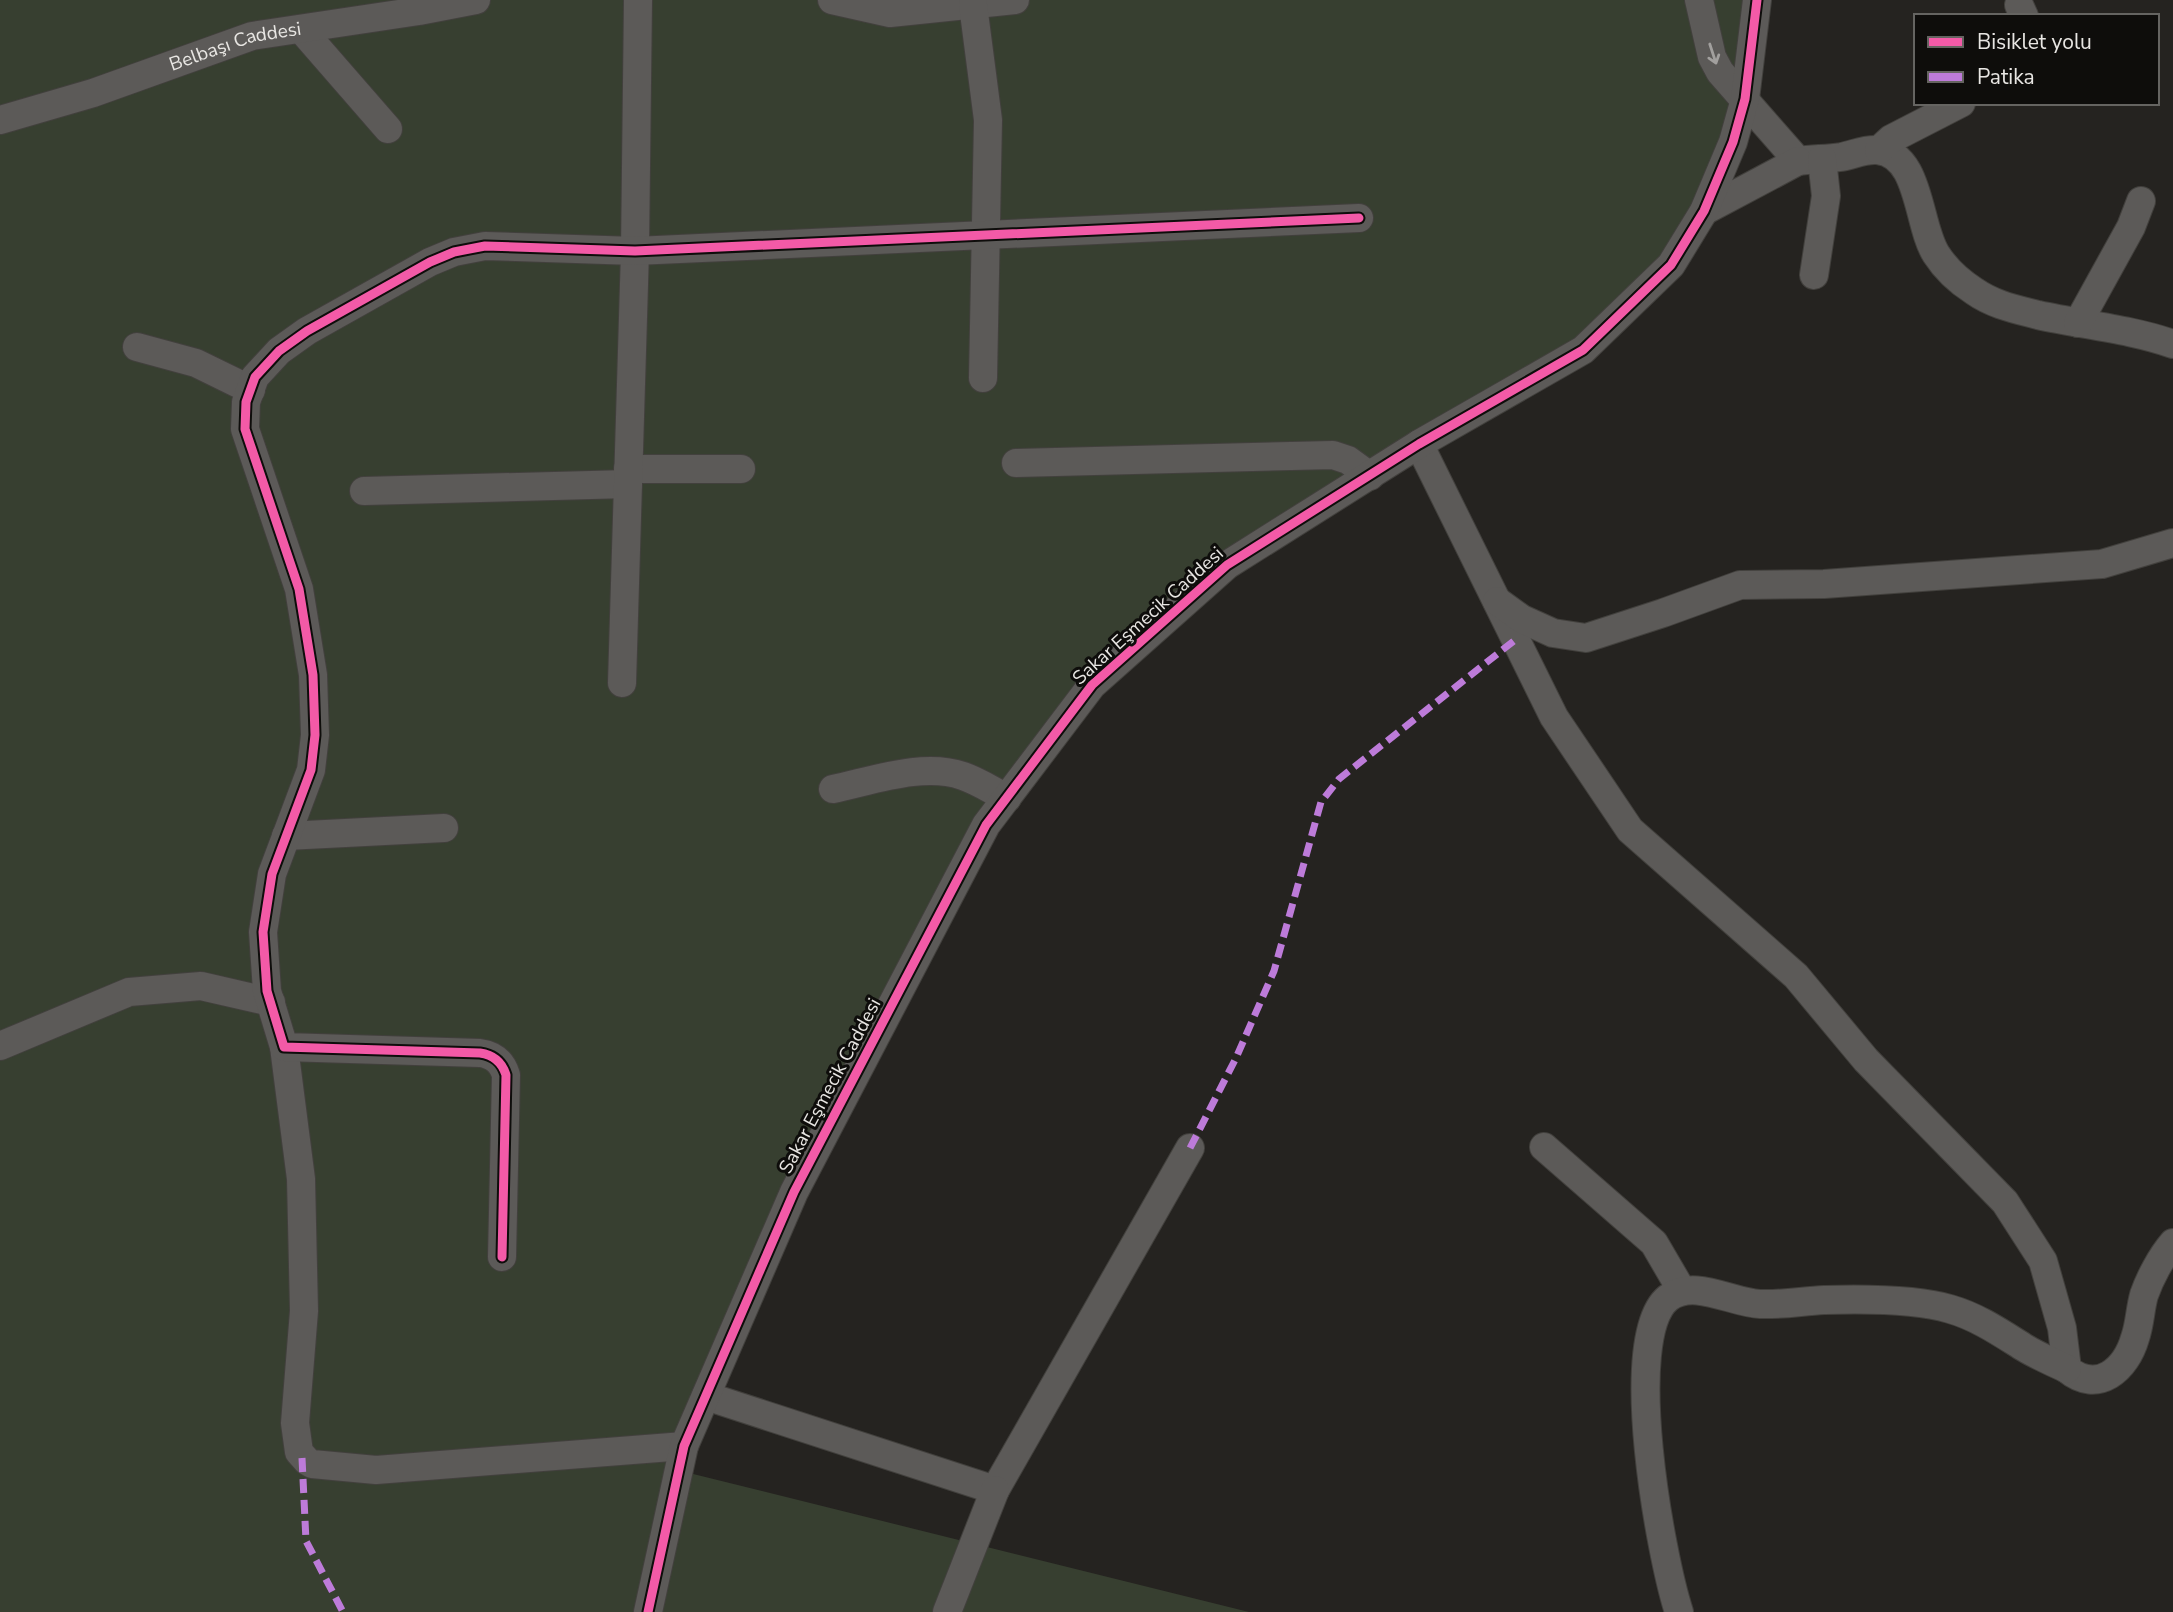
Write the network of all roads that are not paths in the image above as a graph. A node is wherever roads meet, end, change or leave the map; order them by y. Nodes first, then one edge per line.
1 (476, 0) edge
2 (638, 0) edge
3 (832, 0) edge
4 (1016, 0) edge
5 (1699, 0) edge
6 (1757, 0) edge
7 (973, 5) junction
8 (301, 29) junction
9 (1745, 99) junction
10 (1957, 105) edge
11 (0, 120) edge
12 (388, 129) dead end
13 (1879, 150) junction
14 (1810, 160) junction
15 (2141, 201) dead end
16 (1704, 211) junction
17 (1359, 218) dead end
18 (985, 236) junction
19 (635, 251) junction
20 (1814, 275) dead end
21 (2078, 323) junction
22 (2173, 344) edge
23 (137, 347) dead end
24 (983, 378) dead end
25 (251, 390) junction
26 (1419, 444) junction
27 (1016, 463) dead end
28 (741, 470) dead end
29 (1370, 476) junction
30 (628, 477) junction
31 (364, 491) dead end
32 (2173, 543) edge
33 (1495, 600) junction
34 (622, 683) dead end
35 (833, 789) dead end
36 (1007, 798) junction
37 (444, 828) dead end
38 (286, 836) junction
39 (271, 1002) junction
40 (0, 1046) edge
41 (284, 1047) junction
42 (1544, 1147) dead end
43 (1190, 1148) dead end
44 (2173, 1243) edge
45 (502, 1257) dead end
46 (1682, 1291) junction
47 (2067, 1369) junction
48 (706, 1396) junction
49 (684, 1446) junction
50 (995, 1490) junction
51 (648, 1612) edge
52 (947, 1612) edge
53 (1679, 1612) edge

1 - 8 street, Belbaşı Caddesi
2 - 19 street
3 - 7 street
4 - 7 street
5 -> 9 street
6 - 9 street, Sakar Eşmecik Caddesi
7 - 18 street
8 - 11 street, Belbaşı Caddesi
8 - 12 street
9 - 14 street
9 - 16 street, Sakar Eşmecik Caddesi
10 - 13 street
13 - 14 street
13 - 21 street
14 - 16 street
14 - 20 street
15 - 21 street
16 - 26 street, Sakar Eşmecik Caddesi
17 - 18 street
18 - 19 street
18 - 24 street
19 - 25 street
19 - 30 street
21 - 22 street
23 - 25 street
25 - 38 street
26 - 29 street, Sakar Eşmecik Caddesi
26 - 33 street
27 - 29 street
28 - 30 street
29 - 36 street, Sakar Eşmecik Caddesi
30 - 31 street
30 - 34 street
32 - 33 street
33 - 47 street
35 - 36 street
36 - 48 street, Sakar Eşmecik Caddesi
37 - 38 street
38 - 39 street
39 - 40 street
39 - 41 street
41 - 45 street
41 - 49 street
42 - 46 street
43 - 50 street
44 - 47 street
46 - 47 street
46 - 53 street
48 - 49 street, Sakar Eşmecik Caddesi
48 - 50 street
49 - 51 street, Sakar Eşmecik Caddesi
50 - 52 street

